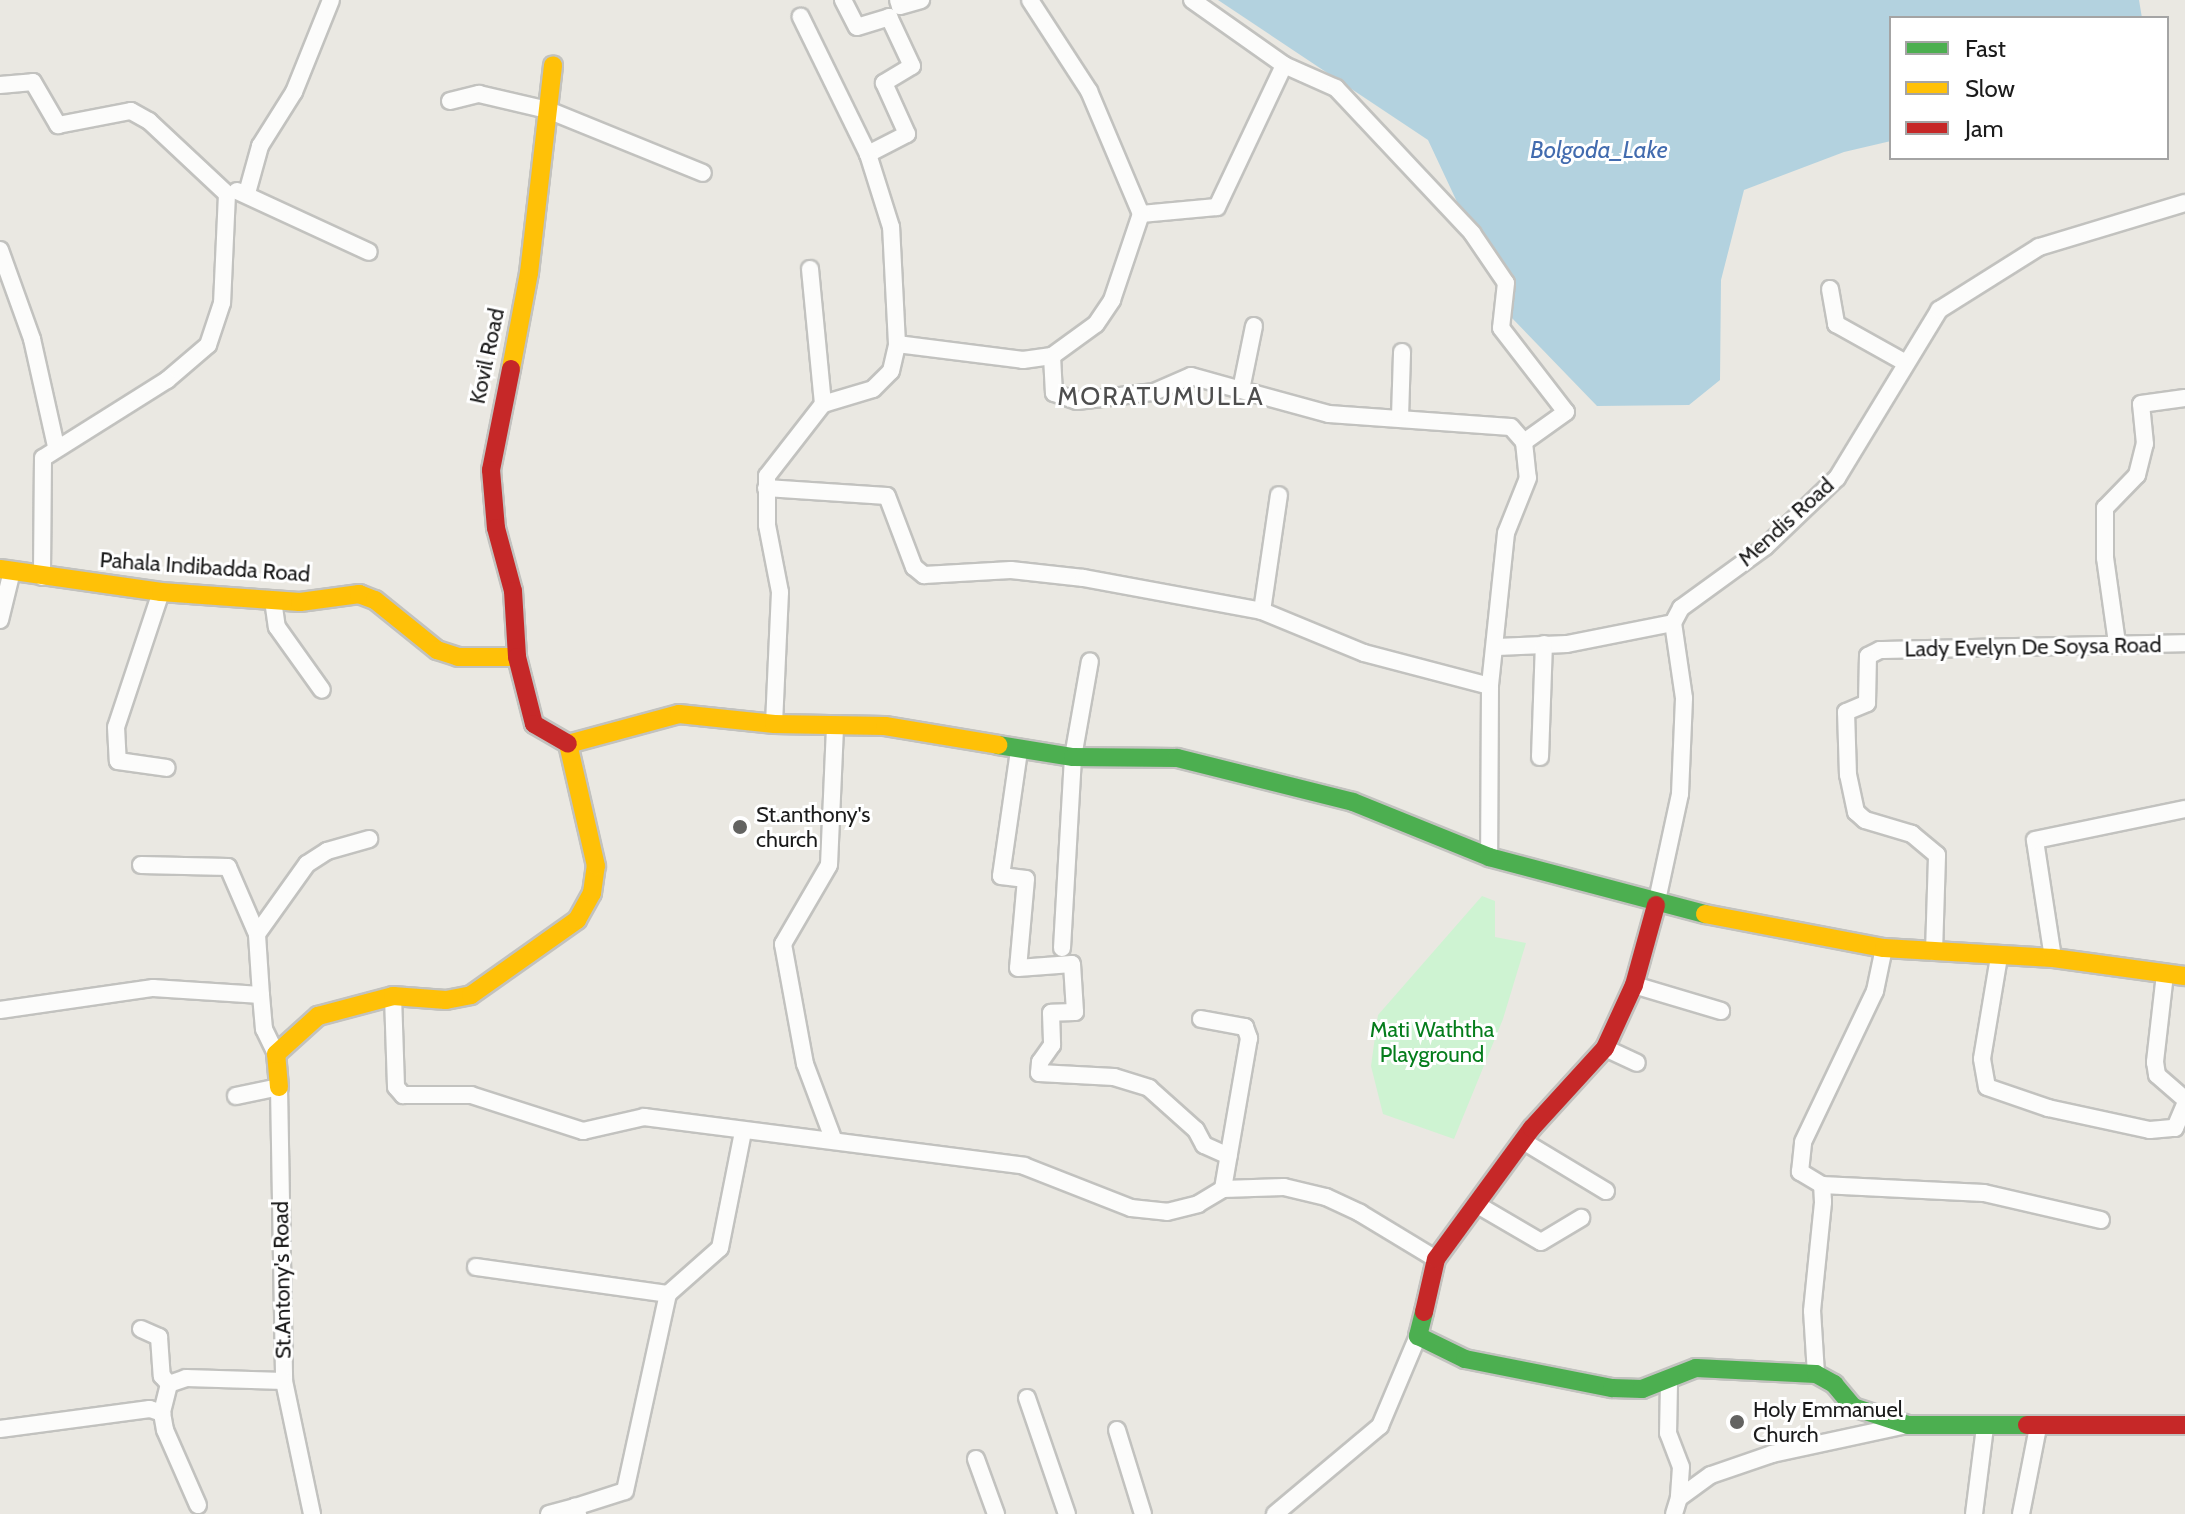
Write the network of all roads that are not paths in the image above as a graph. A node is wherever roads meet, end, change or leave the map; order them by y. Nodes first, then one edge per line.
1 (331, 0) edge
2 (843, 0) edge
3 (898, 0) edge
4 (921, 0) edge
5 (1030, 0) edge
6 (1192, 0) edge
7 (801, 17) dead end
8 (553, 65) dead end
9 (1284, 65) junction
10 (0, 85) edge
11 (450, 101) dead end
12 (548, 110) junction
13 (868, 154) junction
14 (703, 173) dead end
15 (247, 193) junction
16 (227, 194) junction
17 (2185, 203) edge
18 (1141, 214) junction
19 (0, 250) edge
20 (369, 252) dead end
21 (810, 269) dead end
22 (1830, 289) dead end
23 (1254, 326) dead end
24 (897, 344) junction
25 (1402, 352) dead end
26 (1052, 356) junction
27 (1904, 362) junction
28 (1241, 390) junction
29 (2185, 398) edge
30 (823, 404) junction
31 (1400, 417) junction
32 (1524, 442) junction
33 (56, 446) junction
34 (766, 488) junction
35 (1279, 495) dead end
36 (6, 570) edge
37 (42, 577) junction
38 (161, 592) junction
39 (273, 600) junction
40 (1262, 611) junction
41 (0, 620) edge
42 (1673, 623) junction
43 (2117, 643) junction
44 (2185, 643) edge
45 (1544, 644) junction
46 (1497, 647) junction
47 (517, 657) junction
48 (1090, 661) dead end
49 (1490, 686) junction
50 (322, 690) dead end
51 (774, 724) junction
52 (835, 726) junction
53 (568, 744) junction
54 (1019, 751) junction
55 (1073, 757) junction
56 (1540, 757) dead end
57 (167, 768) dead end
58 (2185, 809) edge
59 (369, 839) dead end
60 (1489, 857) junction
61 (141, 865) dead end
62 (1656, 905) junction
63 (257, 934) junction
64 (1062, 948) dead end
65 (1884, 948) junction
66 (1934, 952) junction
67 (1999, 957) junction
68 (2053, 958) junction
69 (2165, 974) junction
70 (2185, 976) edge
71 (1634, 985) junction
72 (261, 995) junction
73 (393, 996) junction
74 (0, 1010) edge
75 (1721, 1011) dead end
76 (1201, 1019) dead end
77 (1605, 1048) junction
78 (276, 1054) junction
79 (1637, 1063) dead end
80 (279, 1087) junction
81 (236, 1096) dead end
82 (2185, 1102) edge
83 (743, 1132) junction
84 (834, 1141) junction
85 (1523, 1141) junction
86 (1229, 1156) junction
87 (1822, 1185) junction
88 (1223, 1189) junction
89 (1606, 1191) dead end
90 (1476, 1204) junction
91 (1581, 1218) dead end
92 (2101, 1220) dead end
93 (1436, 1259) junction
94 (476, 1267) dead end
95 (668, 1294) junction
96 (141, 1329) dead end
97 (1418, 1336) junction
98 (1816, 1374) junction
99 (284, 1381) junction
100 (1669, 1383) junction
101 (169, 1384) junction
102 (1027, 1398) dead end
103 (162, 1413) junction
104 (1908, 1425) junction
105 (2185, 1425) edge
106 (1985, 1427) junction
107 (2038, 1427) junction
108 (0, 1429) edge
109 (1117, 1430) dead end
110 (976, 1459) dead end
111 (198, 1505) dead end
112 (1676, 1506) edge
113 (577, 1510) edge
114 (312, 1514) edge
115 (549, 1514) edge
116 (996, 1514) edge
117 (1067, 1514) edge
118 (1143, 1514) edge
119 (1275, 1514) edge
120 (1974, 1514) edge
121 (2021, 1514) edge

1 - 15 street
2 - 13 street
3 - 4 street
5 - 18 street
6 - 9 street
7 - 13 street
8 - 12 street, Kovil Road
9 - 18 street
9 - 32 street
10 - 16 street
11 - 12 street
12 - 14 street
12 - 47 street, Kovil Road
13 - 24 street
15 - 16 street
15 - 20 street
16 - 33 street
17 - 27 street, Mendis Road
18 - 26 street
19 - 33 street
21 - 30 street
22 - 27 street
23 - 28 street
24 - 26 street
24 - 30 street
25 - 31 street
26 - 28 street
27 - 42 street, Mendis Road
28 - 31 street
29 - 43 street
30 - 34 street
31 - 32 street
32 - 46 street
33 - 37 street
34 - 40 street
34 - 51 street
35 - 40 street
36 - 37 street, Pahala Indibadda Road
36 - 41 street
37 - 38 street, Pahala Indibadda Road
38 - 39 street, Pahala Indibadda Road
38 - 57 street
39 - 47 street, Pahala Indibadda Road
39 - 50 street
40 - 49 street
42 - 45 street
42 - 62 street
43 - 44 street, Lady Evelyn De Soysa Road
43 - 66 street, Lady Evelyn De Soysa Road
45 - 46 street
45 - 56 street
46 - 49 street
47 - 53 street
48 - 55 street
49 - 60 street
51 - 52 street
51 - 53 street
52 - 54 street
52 - 84 street
53 - 73 street
54 - 55 street
54 - 86 street
55 - 60 street
55 - 64 street
58 - 68 street
59 - 63 street
60 - 62 street
61 - 63 street
62 - 65 street
62 - 71 street
63 - 72 street
65 - 66 street
65 - 87 street
66 - 67 street
67 - 68 street
67 - 82 street
68 - 69 street
69 - 70 street
69 - 82 street
71 - 75 street
71 - 77 street
72 - 74 street
72 - 78 street
73 - 78 street
73 - 83 street
76 - 86 street
77 - 79 street
77 - 85 street
78 - 80 street
80 - 81 street
80 - 99 street, St.Antony's Road
83 - 84 street
83 - 95 street
84 - 88 street
85 - 89 street
85 - 90 street
86 - 88 street
87 - 92 street
87 - 98 street
88 - 93 street
90 - 91 street
90 - 93 street
93 - 97 street
94 - 95 street
95 - 113 street
96 - 101 street
97 - 100 street
97 - 119 street
98 - 100 street
98 - 104 street
99 - 101 street
99 - 114 street, St.Antony's Road
100 - 112 street
101 - 103 street
102 - 117 street
103 - 108 street
103 - 111 street
104 - 106 street
104 - 112 street
105 - 107 street
106 - 107 street
106 - 120 street
107 - 121 street
109 - 118 street
110 - 116 street
113 - 115 street

